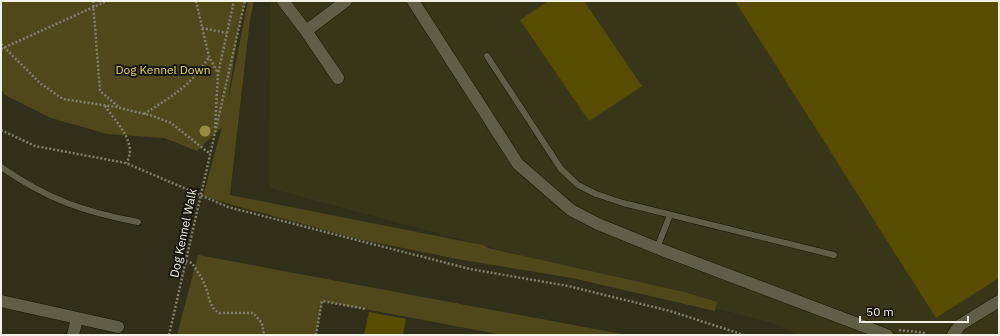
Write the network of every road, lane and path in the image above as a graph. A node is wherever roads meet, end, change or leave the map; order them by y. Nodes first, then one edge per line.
1 (93, 1) edge
2 (107, 1) edge
3 (196, 1) edge
4 (234, 1) edge
5 (245, 1) edge
6 (283, 1) edge
7 (346, 1) edge
8 (413, 1) edge
9 (92, 6) junction
10 (202, 28) junction
11 (306, 31) junction
12 (227, 33) junction
13 (1, 44) edge
14 (2, 48) edge
15 (487, 56) dead end
16 (209, 57) junction
17 (218, 74) junction
18 (338, 78) dead end
19 (105, 106) junction
20 (120, 108) junction
21 (144, 114) junction
22 (1, 130) edge
23 (215, 134) junction
24 (209, 153) junction
25 (126, 163) junction
26 (1, 167) edge
27 (200, 195) junction
28 (670, 215) junction
29 (138, 222) dead end
30 (658, 248) junction
31 (834, 255) dead end
32 (186, 261) junction
33 (1, 301) edge
34 (999, 301) edge
35 (366, 309) dead end
36 (77, 318) junction
37 (118, 327) dead end
38 (73, 335) edge
39 (169, 335) edge
40 (264, 335) edge
41 (316, 335) edge
42 (744, 335) edge
43 (887, 335) edge
44 (953, 335) edge

1 - 9 path
2 - 9 path
3 - 10 path
4 - 12 path, Dog Kennel Walk
5 - 23 path, Dog Kennel Walk
6 - 11 street
7 - 11 street
8 - 30 street
9 - 14 path
9 - 20 path
10 - 12 path
10 - 16 path
11 - 18 street
12 - 17 path, Dog Kennel Walk
13 - 14 path
14 - 19 path
15 - 28 lane
16 - 17 path
16 - 21 path
17 - 23 path, Dog Kennel Walk
19 - 20 path
19 - 25 path
20 - 21 path
21 - 24 path
22 - 25 path
23 - 24 path, Dog Kennel Walk
24 - 27 path, Dog Kennel Walk
25 - 27 path
26 - 29 lane
27 - 32 path, Dog Kennel Walk
27 - 42 path
28 - 30 lane
28 - 31 lane
30 - 43 street
32 - 39 path, Dog Kennel Walk
32 - 40 path
33 - 36 street
34 - 44 street
35 - 41 path
36 - 37 street
36 - 38 street

